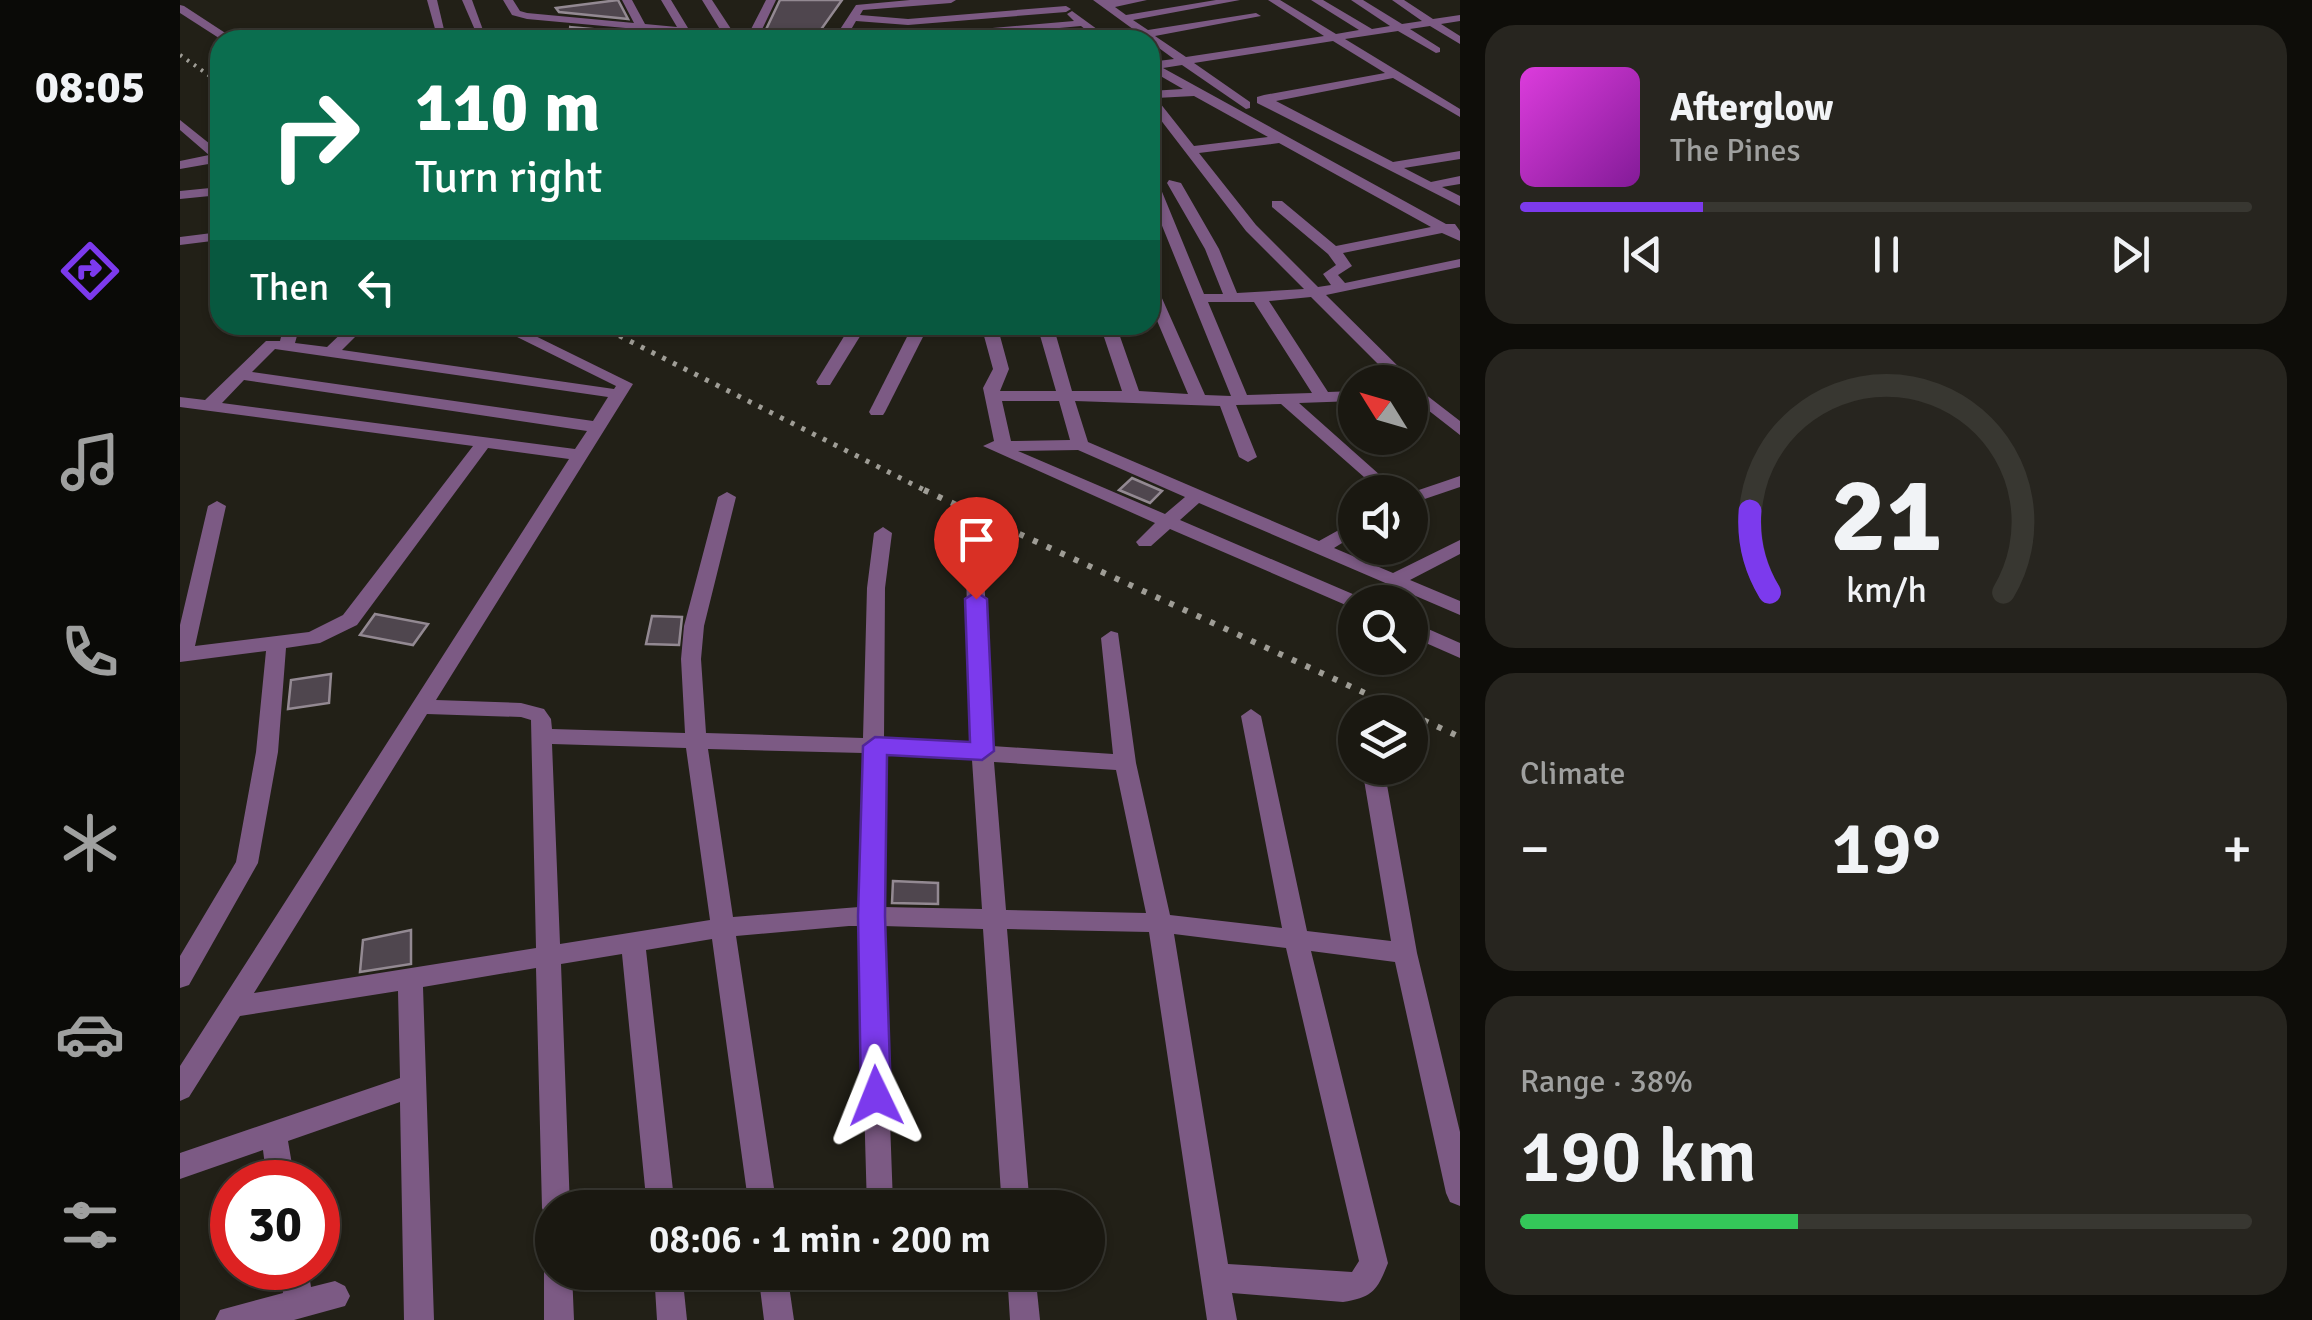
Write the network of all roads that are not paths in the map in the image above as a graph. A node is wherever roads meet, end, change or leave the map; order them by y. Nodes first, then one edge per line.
1 (432, 0) edge
2 (467, 0) edge
3 (508, 0) edge
4 (542, 0) edge
5 (627, 0) edge
6 (666, 0) edge
7 (707, 0) edge
8 (770, 0) edge
9 (951, 0) edge
10 (1142, 0) edge
11 (1234, 0) edge
12 (1274, 0) edge
13 (1316, 0) edge
14 (1356, 0) edge
15 (1397, 0) edge
16 (1102, 2) edge
17 (181, 3) edge
18 (1061, 4) edge
19 (860, 8) edge
20 (516, 13) junction
21 (1256, 16) junction
22 (552, 18) junction
23 (1126, 18) junction
24 (1460, 18) edge
25 (908, 22) junction
26 (1083, 22) junction
27 (1432, 22) junction
28 (1269, 24) dead end
29 (642, 26) junction
30 (1400, 27) junction
31 (479, 28) dead end
32 (217, 30) edge
33 (440, 30) edge
34 (512, 30) edge
35 (684, 30) joint
36 (726, 30) edge
37 (756, 30) edge
38 (846, 30) edge
39 (904, 30) edge
40 (997, 30) edge
41 (1093, 30) edge
42 (1140, 30) edge
43 (1160, 32) edge
44 (1368, 32) junction
45 (1282, 33) dead end
46 (1336, 37) junction
47 (1460, 41) edge
48 (1296, 42) junction
49 (1160, 46) edge
50 (1436, 50) dead end
51 (1178, 60) junction
52 (1160, 66) edge
53 (1160, 72) edge
54 (1392, 75) junction
55 (1460, 91) edge
56 (1196, 92) junction
57 (1160, 95) edge
58 (1429, 98) junction
59 (1264, 99) junction
60 (1246, 104) junction
61 (1160, 110) edge
62 (1228, 110) junction
63 (1460, 114) edge
64 (180, 124) edge
65 (1280, 138) junction
66 (210, 149) edge
67 (1190, 150) junction
68 (1460, 155) edge
69 (210, 159) edge
70 (180, 165) edge
71 (1390, 166) junction
72 (1460, 180) edge
73 (1174, 183) dead end
74 (1430, 186) junction
75 (210, 192) edge
76 (180, 195) edge
77 (1460, 202) edge
78 (1277, 204) dead end
79 (1160, 211) edge
80 (1452, 226) edge
81 (210, 237) edge
82 (1460, 237) edge
83 (180, 241) edge
84 (1335, 252) junction
85 (1460, 263) edge
86 (1341, 288) junction
87 (1313, 293) junction
88 (1202, 298) junction
89 (1232, 298) junction
90 (1260, 298) junction
91 (1160, 320) edge
92 (290, 335) edge
93 (349, 335) edge
94 (522, 335) edge
95 (853, 335) edge
96 (916, 335) edge
97 (992, 335) edge
98 (1048, 335) edge
99 (1111, 335) edge
100 (288, 345) junction
101 (332, 351) junction
102 (1387, 365) edge
103 (241, 375) junction
104 (824, 382) dead end
105 (618, 394) junction
106 (992, 396) junction
107 (1067, 396) junction
108 (1132, 396) junction
109 (1323, 397) junction
110 (1338, 397) edge
111 (1286, 399) junction
112 (1199, 400) junction
113 (1233, 401) junction
114 (180, 402) edge
115 (1428, 403) edge
116 (210, 405) junction
117 (877, 412) dead end
118 (597, 427) junction
119 (1460, 430) edge
120 (482, 444) junction
121 (1003, 445) junction
122 (1080, 445) junction
123 (580, 455) junction
124 (1248, 457) dead end
125 (1372, 475) edge
126 (1460, 481) edge
127 (1428, 493) edge
128 (1198, 494) junction
129 (726, 498) dead end
130 (218, 506) dead end
131 (1170, 520) junction
132 (883, 533) dead end
133 (1338, 537) edge
134 (1145, 542) dead end
135 (1460, 546) edge
136 (1321, 548) junction
137 (975, 573) dead end
138 (1394, 580) junction
139 (1338, 594) edge
140 (1460, 609) edge
141 (1428, 636) edge
142 (1111, 638) dead end
143 (277, 642) junction
144 (1460, 651) edge
145 (182, 654) edge
146 (421, 706) junction
147 (1251, 716) dead end
148 (541, 736) junction
149 (696, 741) junction
150 (875, 746) junction
151 (982, 751) junction
152 (1125, 763) junction
153 (1377, 785) edge
154 (871, 916) junction
155 (994, 918) junction
156 (1160, 923) junction
157 (722, 928) junction
158 (192, 937) edge
159 (1296, 938) junction
160 (634, 944) junction
161 (1405, 953) junction
162 (546, 958) junction
163 (410, 976) junction
164 (180, 978) edge
165 (232, 1006) junction
166 (411, 1086) junction
167 (180, 1088) edge
168 (274, 1134) junction
169 (278, 1160) edge
170 (180, 1166) edge
171 (555, 1190) edge
172 (659, 1190) edge
173 (760, 1190) edge
174 (879, 1190) edge
175 (1015, 1190) edge
176 (1460, 1193) edge
177 (1215, 1277) junction
178 (297, 1290) edge
179 (558, 1290) edge
180 (670, 1290) edge
181 (775, 1290) edge
182 (1022, 1290) edge
183 (335, 1296) dead end
184 (299, 1304) junction
185 (230, 1320) edge
186 (419, 1320) edge
187 (559, 1320) edge
188 (672, 1320) edge
189 (779, 1320) edge
190 (1025, 1320) edge
191 (1222, 1320) edge

1 - 33 street
2 - 31 street
3 - 20 street
4 - 22 street
5 - 29 street
6 - 35 street
7 - 36 street
8 - 37 street
9 - 19 street
10 - 16 street
11 - 21 street
11 - 23 street
12 - 46 street
13 - 44 street
14 - 30 street
15 - 27 street
16 - 23 street
17 - 32 street
18 - 25 street
18 - 26 street
19 - 25 street
19 - 38 street
20 - 22 street
20 - 34 street
21 - 28 street
21 - 43 street
22 - 29 street
23 - 42 street
24 - 27 street
25 - 39 street
26 - 40 street
26 - 41 street
27 - 30 street
27 - 47 street
29 - 35 street
30 - 44 street
30 - 50 street
44 - 46 street
45 - 48 street
46 - 48 street
46 - 54 street
48 - 51 street
49 - 51 street
51 - 52 street
51 - 60 street
53 - 56 street
54 - 58 street
54 - 59 street
55 - 58 street
56 - 57 street
56 - 62 street
58 - 63 street
59 - 60 street
59 - 71 street
60 - 62 street
61 - 67 street
62 - 65 street
64 - 66 street
65 - 67 street
65 - 80 street
67 - 87 street
68 - 71 street
69 - 70 street
71 - 74 street
72 - 74 street
73 - 89 street
74 - 77 street
75 - 76 street
78 - 84 street
79 - 88 street
80 - 82 street
80 - 84 street
81 - 83 street
84 - 86 street
85 - 86 street
86 - 87 street
87 - 90 street
87 - 102 street
88 - 89 street
88 - 113 street
89 - 90 street
90 - 109 street
91 - 112 street
92 - 100 street
93 - 101 street
94 - 105 street
95 - 104 street
96 - 117 street
97 - 106 street
98 - 107 street
99 - 108 street
100 - 101 street
100 - 103 street
101 - 105 street
103 - 116 street
103 - 118 street
105 - 118 street
106 - 107 street
106 - 121 street
107 - 108 street
107 - 122 street
108 - 112 street
109 - 110 street
109 - 111 street
111 - 113 street
111 - 125 street
112 - 113 street
113 - 124 street
114 - 116 street
115 - 119 street
116 - 120 street
118 - 123 street
120 - 123 street
120 - 143 street
121 - 122 street
121 - 131 street
122 - 128 street
123 - 146 street
126 - 127 street
128 - 131 street
128 - 136 street
129 - 149 street
130 - 145 street
131 - 134 street
131 - 139 street
132 - 150 street
133 - 136 street
135 - 138 street
136 - 138 street
137 - 151 street
138 - 140 street
141 - 144 street
142 - 152 street
143 - 145 street
143 - 158 street
146 - 148 street
146 - 165 street
147 - 159 street
148 - 149 street
148 - 162 street
149 - 150 street
149 - 157 street
150 - 151 street
150 - 154 street
151 - 152 street
151 - 155 street
152 - 156 street
153 - 161 street
154 - 155 street
154 - 157 street
154 - 174 street
155 - 156 street
155 - 175 street
156 - 159 street
156 - 177 street
157 - 160 street
157 - 173 street
158 - 164 street
159 - 161 street
159 - 177 street
160 - 162 street
160 - 172 street
161 - 176 street
162 - 163 street
162 - 171 street
163 - 165 street
163 - 166 street
165 - 167 street
166 - 168 street
166 - 186 street
168 - 169 street
168 - 170 street
177 - 191 street
178 - 184 street
179 - 187 street
180 - 188 street
181 - 189 street
182 - 190 street
183 - 184 street
184 - 185 street

